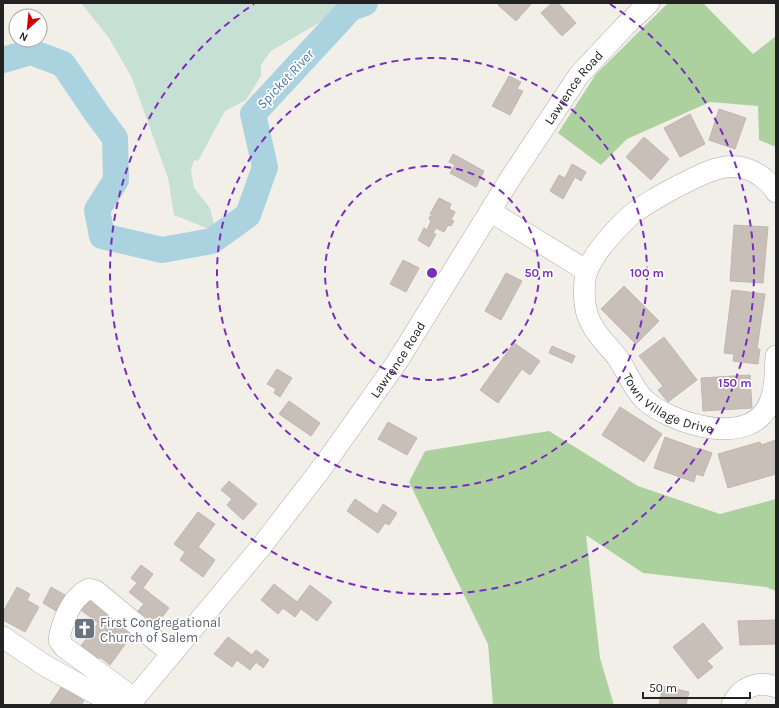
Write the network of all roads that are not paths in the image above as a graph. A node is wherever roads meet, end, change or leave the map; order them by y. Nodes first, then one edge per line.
1 (649, 3) edge
2 (776, 192) edge
3 (491, 212) junction
4 (587, 271) junction
5 (776, 356) edge
6 (3, 637) edge
7 (172, 654) junction
8 (776, 687) edge
9 (127, 703) edge
10 (732, 705) edge

1 - 3 street, Lawrence Road
2 - 4 street, Town Village Drive
3 - 4 street
3 - 7 street, Lawrence Road
4 - 5 street, Town Village Drive
6 - 9 street
7 - 9 street, Lawrence Road
7 - 9 street
8 - 10 street

